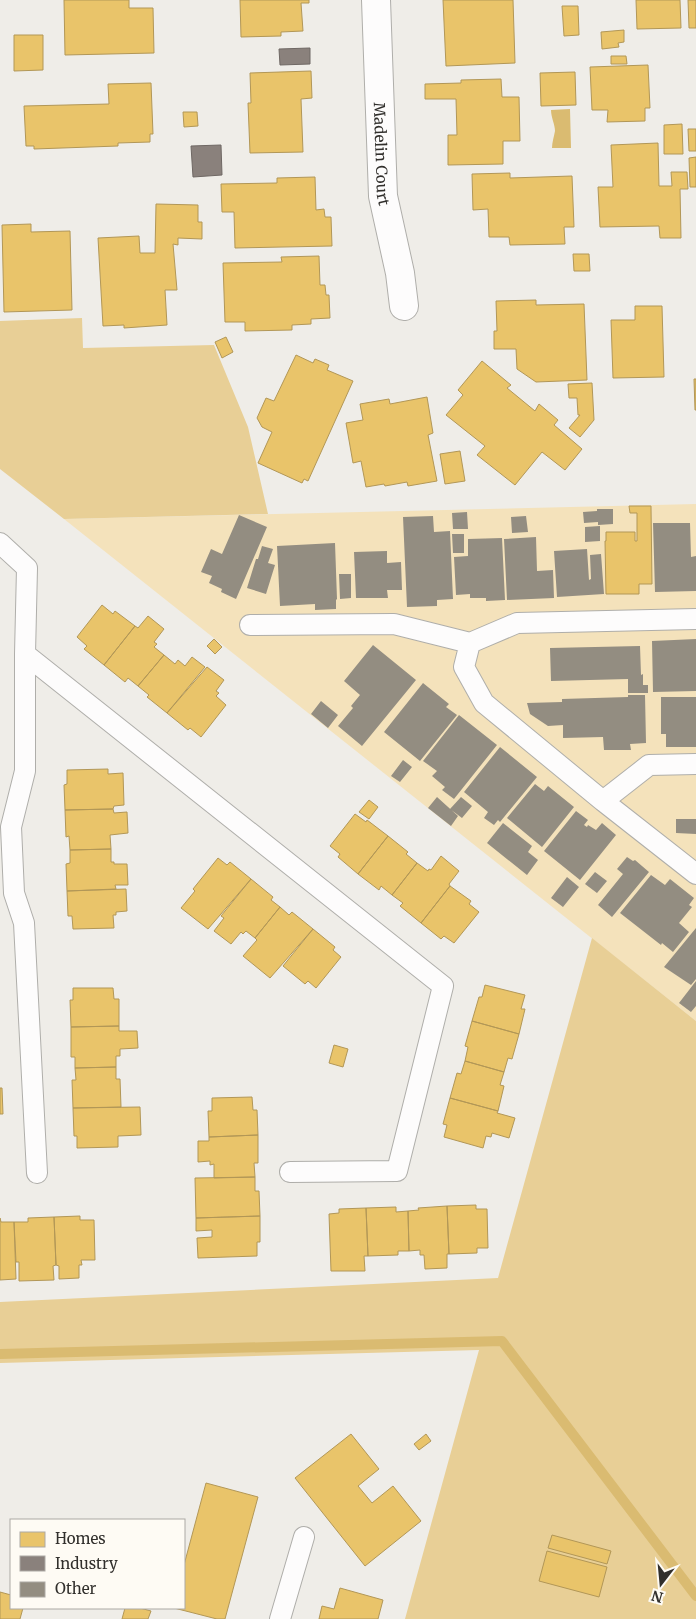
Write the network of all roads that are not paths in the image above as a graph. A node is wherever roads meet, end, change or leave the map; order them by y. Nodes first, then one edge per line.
1 (376, 0) edge
2 (404, 306) dead end
3 (0, 544) edge
4 (696, 619) edge
5 (250, 625) dead end
6 (470, 643) junction
7 (25, 654) junction
8 (696, 764) edge
9 (603, 801) junction
10 (696, 874) edge
11 (290, 1172) dead end
12 (37, 1173) dead end
13 (304, 1537) dead end
14 (280, 1619) edge

1 - 2 street, Madelin Court
3 - 7 lane
4 - 6 lane
5 - 6 lane
6 - 9 lane
7 - 11 lane
7 - 12 lane
8 - 9 lane
9 - 10 lane
13 - 14 lane

